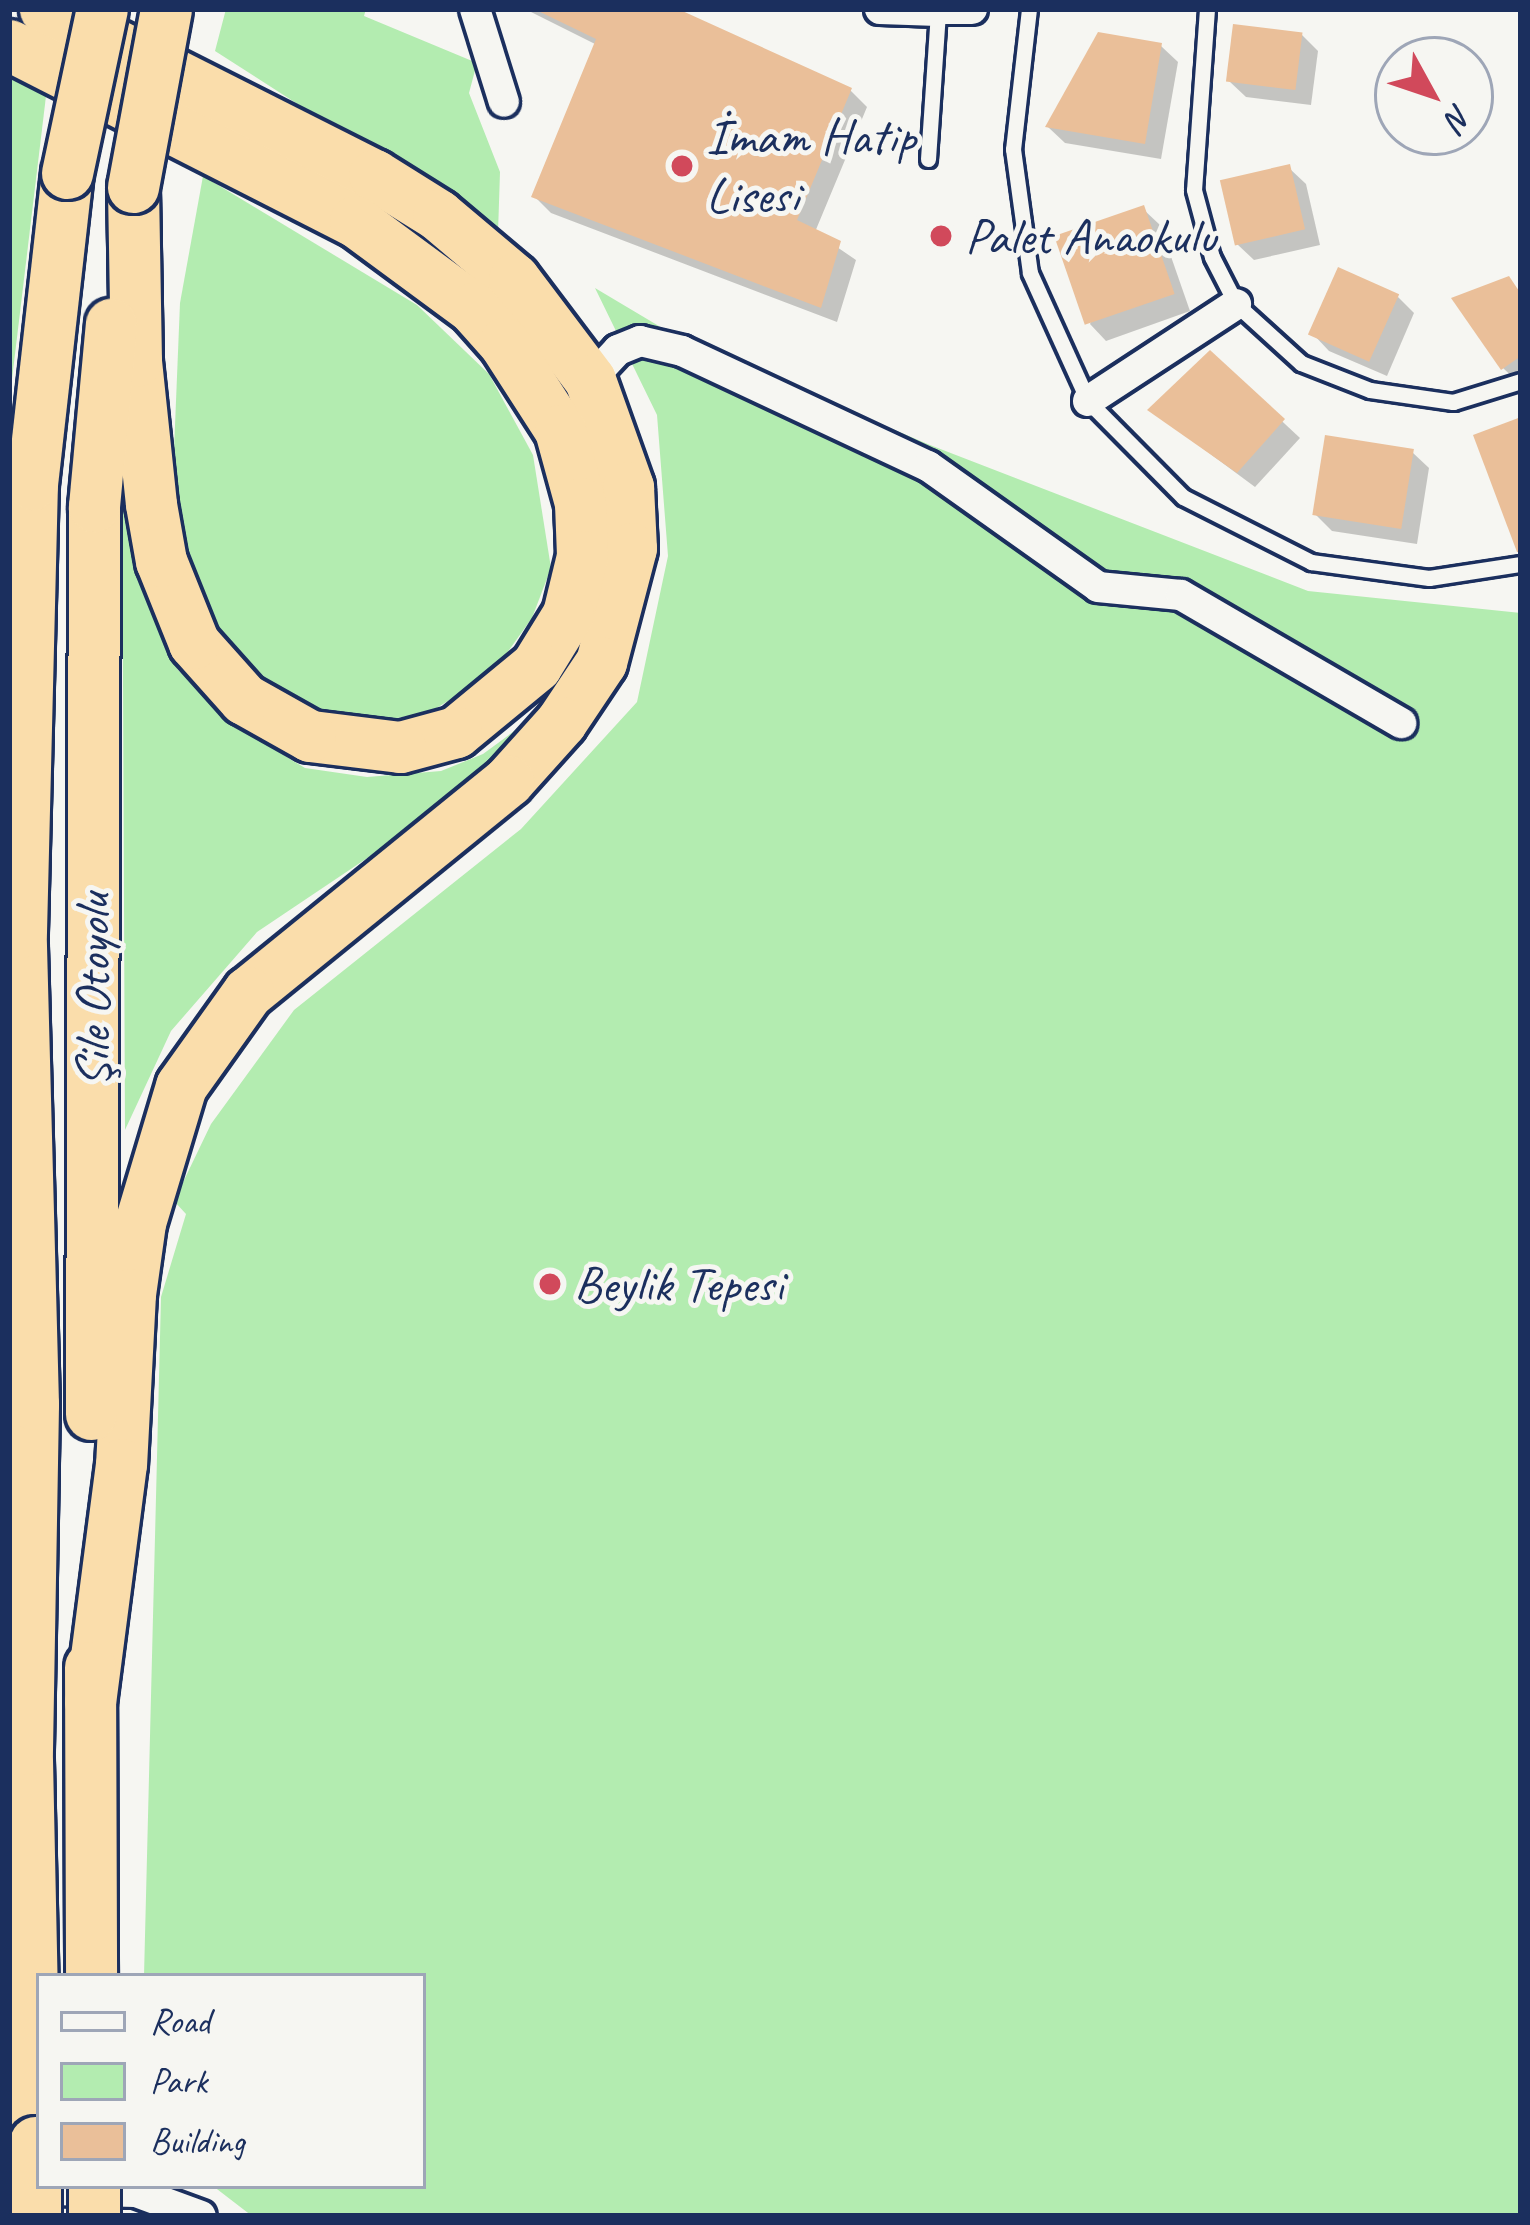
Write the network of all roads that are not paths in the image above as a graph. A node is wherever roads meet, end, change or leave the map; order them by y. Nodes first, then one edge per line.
1 (45, 9) edge
2 (102, 9) edge
3 (166, 9) edge
4 (476, 9) edge
5 (880, 9) edge
6 (972, 9) edge
7 (1029, 9) edge
8 (1207, 9) edge
9 (936, 10) edge
10 (9, 45) edge
11 (504, 102) dead end
12 (928, 159) dead end
13 (133, 187) junction
14 (51, 272) junction
15 (1236, 304) junction
16 (590, 380) junction
17 (1521, 381) edge
18 (1088, 401) junction
19 (9, 465) edge
20 (1521, 564) edge
21 (1401, 723) dead end
22 (9, 1611) edge
23 (90, 1702) junction
24 (27, 1749) junction
25 (91, 1973) edge
26 (9, 2189) edge
27 (35, 2216) edge
28 (201, 2216) edge

1 - 16 highway
2 - 14 highway, Şile Otoyolu, bridge
3 - 13 highway, Şile Otoyolu, bridge
4 - 11 street
5 - 9 street
6 - 9 street
7 - 18 lane
8 - 15 lane
9 - 12 lane
10 - 13 highway
13 - 23 highway, Şile Otoyolu
14 - 19 highway
14 - 24 highway, Şile Otoyolu
15 - 17 lane
15 - 18 street
16 - 21 street
16 - 23 highway
18 - 20 lane
22 - 24 highway
23 - 25 highway, Şile Otoyolu
24 - 27 highway, Şile Otoyolu, bridge
26 - 28 street

